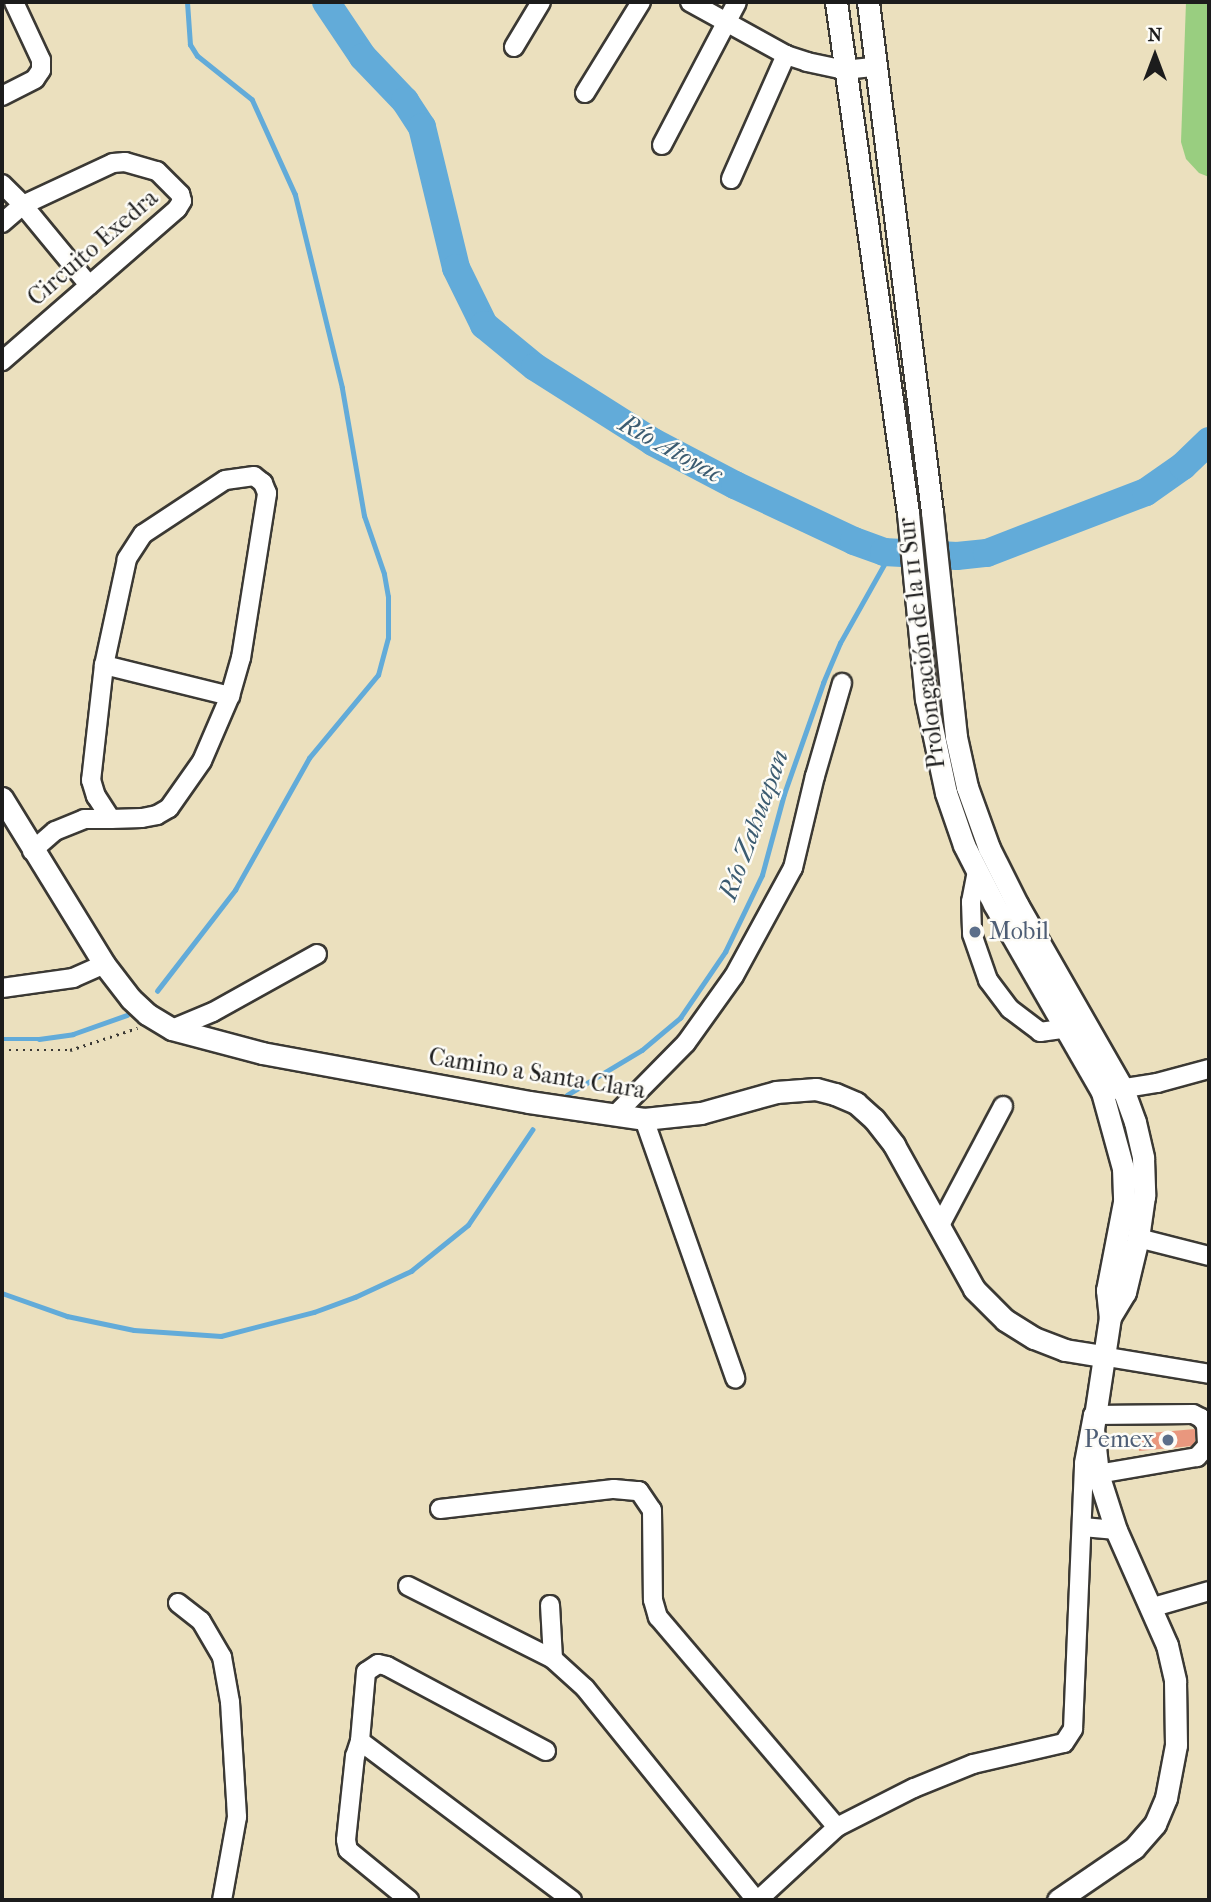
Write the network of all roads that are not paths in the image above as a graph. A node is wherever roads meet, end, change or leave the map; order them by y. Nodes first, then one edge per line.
1 (14, 2) edge
2 (541, 2) edge
3 (641, 2) edge
4 (690, 2) edge
5 (737, 2) edge
6 (836, 2) edge
7 (868, 2) edge
8 (729, 21) junction
9 (514, 47) dead end
10 (786, 54) junction
11 (875, 67) junction
12 (844, 69) junction
13 (585, 93) dead end
14 (2, 96) edge
15 (662, 145) dead end
16 (731, 179) dead end
17 (2, 184) edge
18 (23, 205) junction
19 (2, 223) edge
20 (89, 285) junction
21 (2, 361) edge
22 (104, 665) junction
23 (842, 682) dead end
24 (230, 696) junction
25 (967, 787) junction
26 (946, 793) junction
27 (2, 798) edge
28 (111, 819) junction
29 (32, 851) junction
30 (977, 871) junction
31 (317, 954) dead end
32 (103, 964) junction
33 (2, 988) edge
34 (164, 1024) junction
35 (1075, 1027) junction
36 (1209, 1069) edge
37 (1113, 1090) junction
38 (1003, 1106) dead end
39 (615, 1115) junction
40 (644, 1119) junction
41 (939, 1227) junction
42 (1138, 1238) junction
43 (1209, 1256) edge
44 (1110, 1317) junction
45 (1102, 1356) junction
46 (1209, 1374) edge
47 (735, 1378) dead end
48 (1093, 1416) junction
49 (1098, 1474) junction
50 (440, 1509) dead end
51 (1083, 1527) junction
52 (1116, 1530) junction
53 (408, 1586) dead end
54 (1209, 1591) edge
55 (178, 1603) dead end
56 (551, 1605) dead end
57 (1150, 1608) junction
58 (554, 1659) junction
59 (360, 1741) junction
60 (546, 1751) dead end
61 (837, 1827) junction
62 (222, 1900) edge
63 (409, 1900) edge
64 (572, 1900) edge
65 (757, 1900) edge
66 (1058, 1900) edge

1 - 14 street
2 - 9 street
3 - 13 street
4 - 8 street
5 - 8 street
6 - 12 main road, Prolongación de la 11 Sur
7 - 11 main road, Prolongación de la 11 Sur
8 - 10 street
8 - 15 street
10 - 12 street
10 - 16 street
11 - 12 street
11 - 25 main road, Prolongación de la 11 Sur
12 - 26 main road, Prolongación de la 11 Sur
17 - 18 street
18 - 19 street, Circuito Exedra
18 - 20 street
18 - 20 street, Circuito Exedra
20 - 21 street, Circuito Exedra
22 - 24 street
22 - 24 street
22 - 28 street
23 - 39 street
24 - 28 street
25 - 26 main road
25 - 35 main road, Prolongación de la 11 Sur
26 - 30 main road, Prolongación de la 11 Sur
27 - 29 main road, Camino a Santa Clara
28 - 29 street
29 - 32 main road, Camino a Santa Clara
30 - 35 main road, Prolongación de la 11 Sur
30 - 35 street
31 - 34 street
32 - 33 street
32 - 34 main road, Camino a Santa Clara
34 - 39 main road, Camino a Santa Clara
35 - 37 main road, Prolongación de la 11 Sur
36 - 37 street
37 - 42 main road, Prolongación de la 11 Sur
37 - 44 main road, Prolongación de la 11 Sur
38 - 41 street
39 - 40 main road, Camino a Santa Clara
40 - 41 main road, Camino a Santa Clara
40 - 47 street
41 - 45 main road, Camino a Santa Clara
42 - 43 street
42 - 44 main road, Prolongación de la 11 Sur
44 - 45 main road, Prolongación de la 11 Sur
45 - 46 street
45 - 48 main road, Prolongación de la 11 Sur
48 - 49 main road, Prolongación de la 11 Sur
48 - 49 street
48 - 51 street
49 - 52 main road, Prolongación de la 11 Sur
50 - 61 street
51 - 52 street
51 - 61 street
52 - 57 main road, Prolongación de la 11 Sur
53 - 58 street
54 - 57 street
55 - 62 street
56 - 58 street
57 - 66 main road, Prolongación de la 11 Sur
58 - 65 street
59 - 60 street
59 - 63 street
59 - 64 street
61 - 65 street

